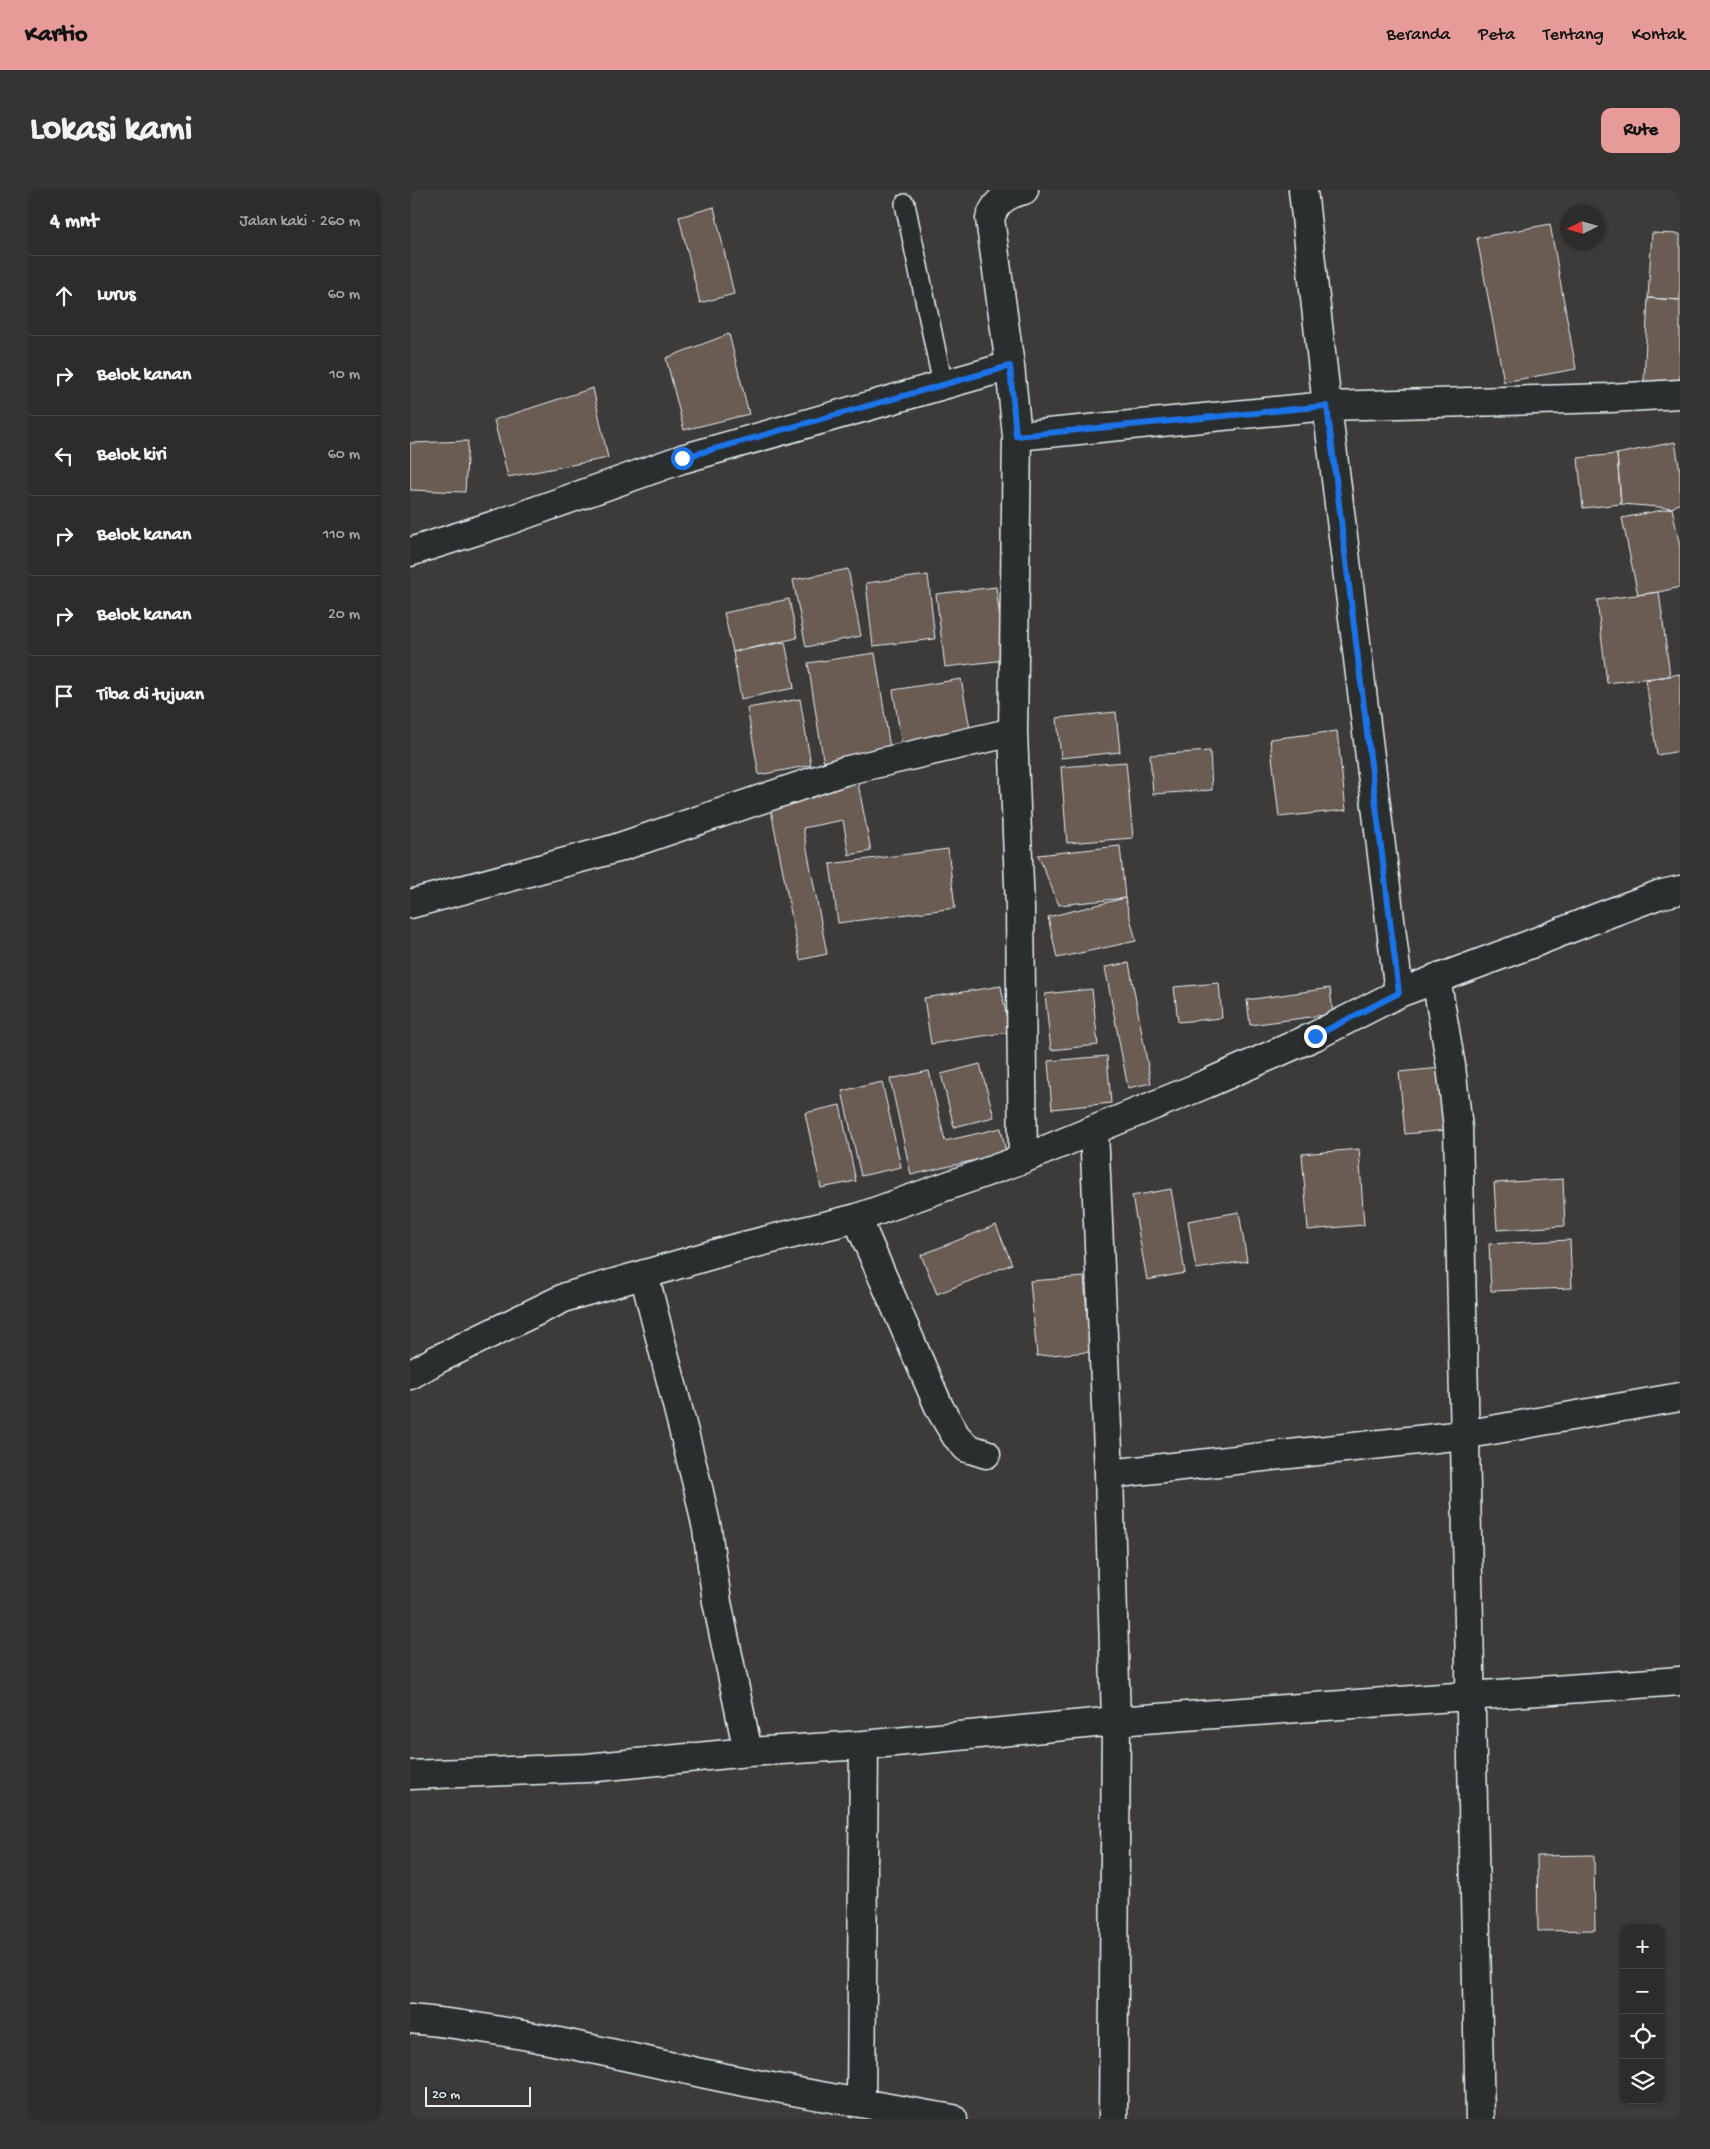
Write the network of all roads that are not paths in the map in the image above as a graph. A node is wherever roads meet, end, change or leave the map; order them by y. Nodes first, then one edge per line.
1 (1024, 190) edge
2 (1303, 190) edge
3 (905, 204) dead end
4 (1010, 366) junction
5 (943, 384) junction
6 (1680, 394) edge
7 (1327, 406) junction
8 (1016, 436) junction
9 (410, 552) edge
10 (1013, 732) junction
11 (1680, 890) edge
12 (410, 904) edge
13 (1436, 978) junction
14 (1399, 993) junction
15 (1094, 1130) junction
16 (1023, 1159) junction
17 (858, 1218) junction
18 (644, 1274) junction
19 (410, 1375) edge
20 (1680, 1397) edge
21 (1463, 1435) junction
22 (986, 1454) dead end
23 (1109, 1474) junction
24 (1680, 1681) edge
25 (1470, 1696) junction
26 (1116, 1721) junction
27 (864, 1745) junction
28 (748, 1752) junction
29 (410, 1775) edge
30 (410, 2019) edge
31 (861, 2103) junction
32 (953, 2119) edge
33 (1113, 2119) edge
34 (1480, 2119) edge

1 - 4 street
2 - 7 street
3 - 5 lane
4 - 5 street
4 - 8 street
5 - 9 street
6 - 7 street
7 - 8 street
7 - 14 street
8 - 10 street
10 - 12 street
10 - 16 street
11 - 13 street
13 - 14 street
13 - 21 street
14 - 15 street
15 - 16 street
15 - 23 street
16 - 17 street
17 - 18 street
17 - 22 street
18 - 19 street
18 - 28 street
20 - 21 street
21 - 23 street
21 - 25 street
23 - 26 street
24 - 25 street
25 - 26 street
25 - 34 street
26 - 27 street
26 - 33 street
27 - 28 street
27 - 31 street
28 - 29 street
30 - 31 street
31 - 32 street

